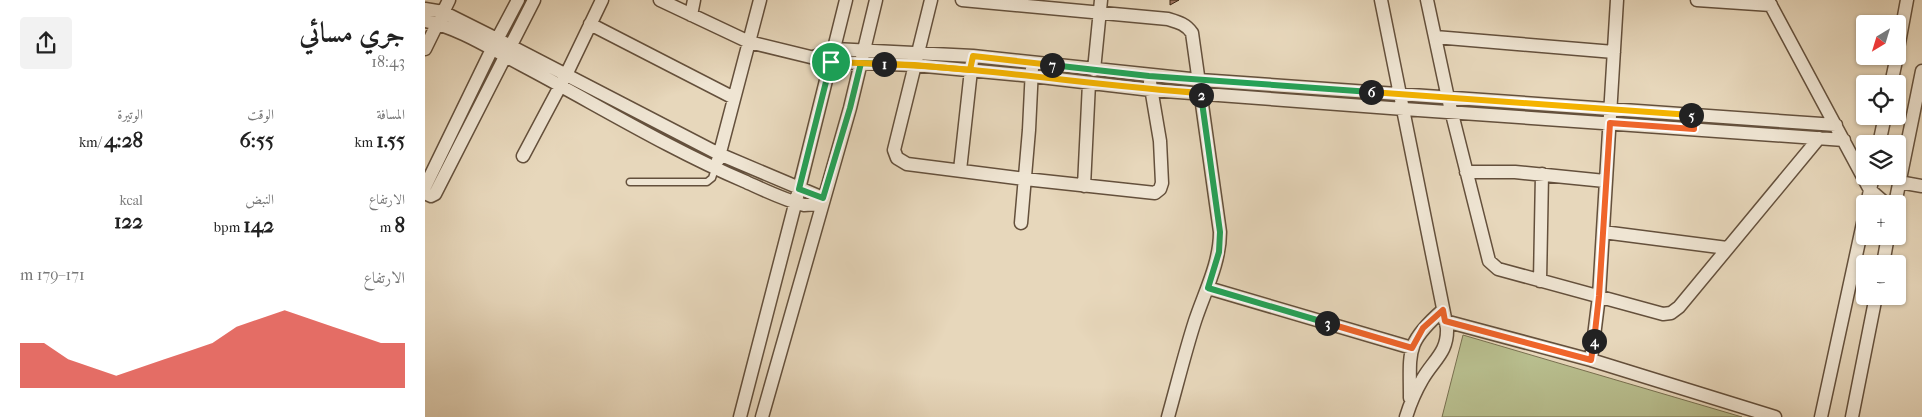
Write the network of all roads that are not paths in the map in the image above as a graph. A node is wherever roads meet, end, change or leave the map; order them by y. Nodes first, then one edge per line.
1 (449, 0) edge
2 (518, 0) edge
3 (533, 0) edge
4 (602, 0) edge
5 (660, 0) edge
6 (694, 0) edge
7 (760, 0) edge
8 (846, 0) edge
9 (877, 0) edge
10 (931, 0) edge
11 (962, 0) edge
12 (1101, 0) edge
13 (1381, 0) edge
14 (1427, 0) edge
15 (1617, 0) edge
16 (1697, 0) edge
17 (1907, 0) edge
18 (1769, 3) edge
19 (426, 12) edge
20 (1099, 13) junction
21 (691, 15) junction
22 (1904, 15) edge
23 (441, 18) junction
24 (590, 24) junction
25 (1435, 37) junction
26 (749, 42) junction
27 (495, 44) junction
28 (425, 49) edge
29 (834, 49) junction
30 (864, 49) junction
31 (508, 51) junction
32 (1614, 52) junction
33 (973, 56) junction
34 (814, 57) junction
35 (915, 59) junction
36 (831, 62) junction
37 (1032, 62) junction
38 (861, 63) junction
39 (970, 70) junction
40 (1094, 70) junction
41 (1922, 71) edge
42 (1032, 76) junction
43 (1149, 76) junction
44 (563, 80) junction
45 (1089, 83) junction
46 (1200, 86) junction
47 (1151, 90) junction
48 (1401, 95) junction
49 (734, 98) junction
50 (1448, 98) junction
51 (1404, 109) junction
52 (1610, 109) junction
53 (1452, 112) junction
54 (1694, 115) junction
55 (1610, 123) junction
56 (1836, 125) junction
57 (1694, 129) junction
58 (1819, 138) junction
59 (1843, 140) junction
60 (1906, 148) edge
61 (719, 154) junction
62 (523, 156) dead end
63 (715, 169) junction
64 (960, 170) junction
65 (1466, 172) junction
66 (1542, 174) junction
67 (1025, 179) junction
68 (1605, 181) junction
69 (630, 182) dead end
70 (1906, 183) edge
71 (1871, 185) edge
72 (425, 186) edge
73 (1084, 186) junction
74 (1922, 186) edge
75 (799, 189) junction
76 (1870, 190) junction
77 (425, 193) edge
78 (1869, 195) edge
79 (1876, 195) edge
80 (823, 198) junction
81 (795, 203) junction
82 (1021, 222) dead end
83 (1603, 232) junction
84 (1858, 245) edge
85 (1727, 248) junction
86 (1540, 281) junction
87 (1208, 288) junction
88 (1599, 296) junction
89 (1874, 305) edge
90 (1444, 316) junction
91 (1412, 348) junction
92 (1591, 360) junction
93 (1410, 403) junction
94 (739, 417) edge
95 (762, 417) edge
96 (1168, 417) edge
97 (1406, 417) edge
98 (1775, 417) edge
99 (1821, 417) edge
100 (1852, 417) edge

1 - 23 street
2 - 27 street
3 - 31 street
4 - 24 street
5 - 21 street
6 - 21 street
7 - 26 street
8 - 29 street
9 - 30 street
10 - 35 street
11 - 20 street
12 - 20 street
13 - 48 street
14 - 25 street
15 - 32 street
16 - 18 street
17 - 22 street
18 - 56 street
19 - 23 street
20 - 40 street
20 - 46 street
21 - 26 street
23 - 27 street
23 - 28 street
24 - 44 street
24 - 49 street
25 - 32 street
25 - 50 street
26 - 34 street
26 - 49 street
27 - 31 street
27 - 72 street
29 - 30 street
29 - 34 street
29 - 36 street
30 - 35 street
30 - 38 street
31 - 44 street
31 - 77 street
32 - 52 street
33 - 35 street
33 - 37 street
33 - 39 street
34 - 36 street
35 - 38 street
35 - 39 street
35 - 64 street
36 - 38 street
36 - 75 street
37 - 40 street
37 - 42 street
38 - 80 street
39 - 42 street
39 - 64 street
40 - 43 street
41 - 60 street
42 - 45 street
42 - 67 street
43 - 46 street
43 - 47 street
44 - 61 street
44 - 62 street
44 - 63 street
45 - 47 street
45 - 73 street
46 - 47 street
46 - 48 street
46 - 51 street
46 - 87 street
47 - 73 street
48 - 50 street
48 - 51 street
49 - 61 street
50 - 52 street
50 - 53 street
51 - 53 street
51 - 90 street
52 - 54 street
52 - 55 street
53 - 55 street
53 - 65 street
54 - 56 street
54 - 57 street
55 - 57 street
55 - 68 street
56 - 59 street
57 - 58 street
58 - 59 street
58 - 85 street
59 - 76 street
61 - 63 street
61 - 75 street
63 - 69 lane
63 - 81 street
64 - 67 street
65 - 66 street
65 - 86 street
66 - 68 street
66 - 86 street
67 - 73 street
67 - 82 street
68 - 83 street
70 - 74 street
71 - 76 street
75 - 80 street
75 - 81 street
76 - 78 street
76 - 79 street
80 - 81 street
80 - 95 street
81 - 94 street
83 - 85 street
83 - 88 street
84 - 99 street
85 - 88 street
86 - 88 street
87 - 91 street
87 - 96 street
88 - 92 street
89 - 100 street
90 - 91 street
90 - 92 street
90 - 93 street
91 - 93 street
92 - 98 street
93 - 97 street

